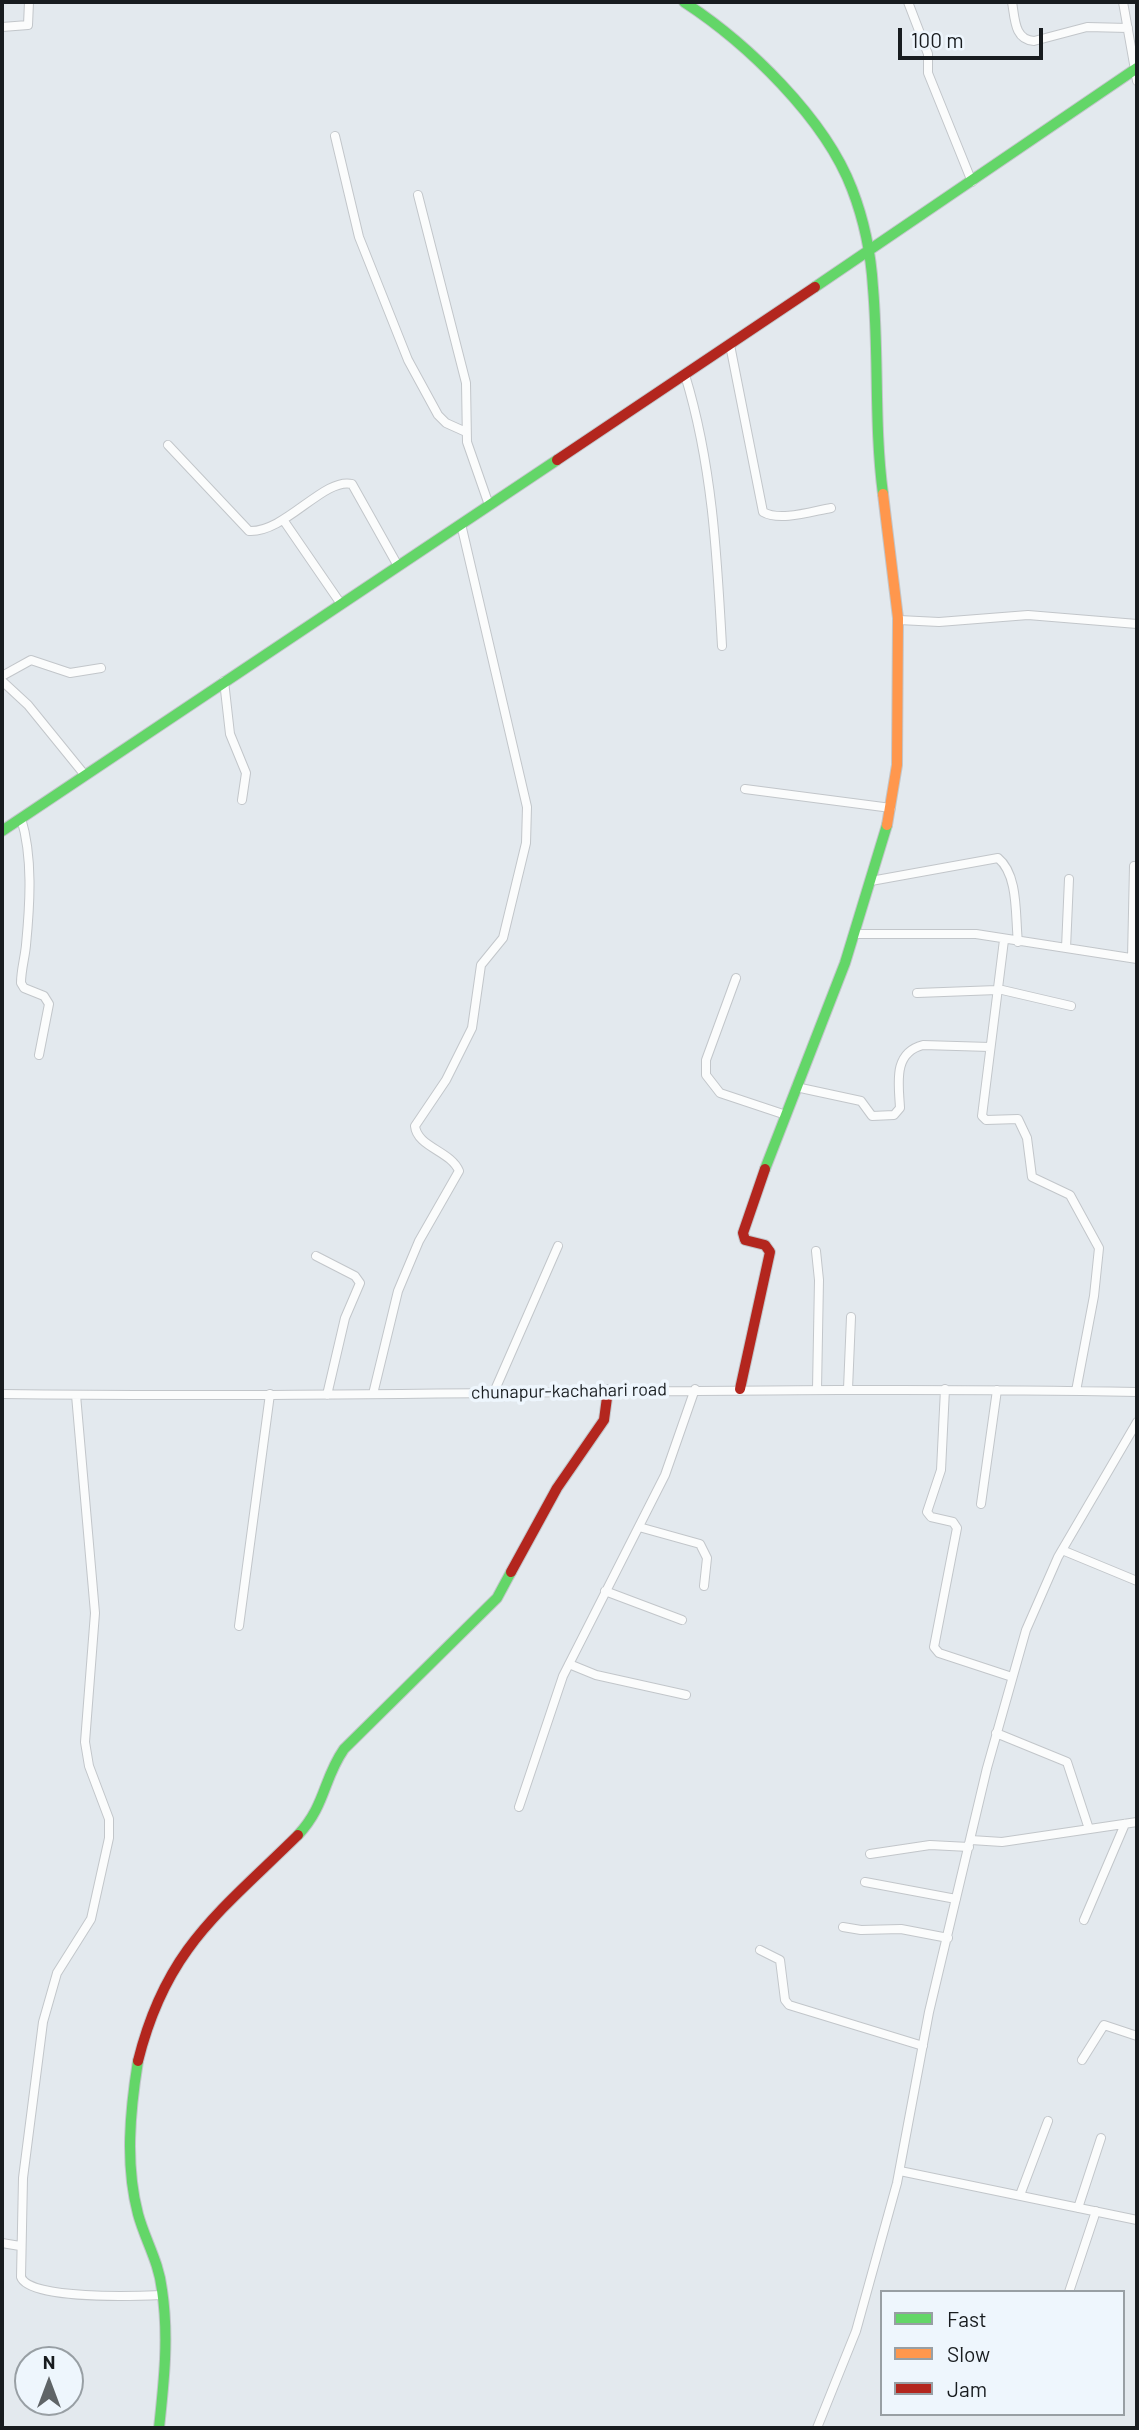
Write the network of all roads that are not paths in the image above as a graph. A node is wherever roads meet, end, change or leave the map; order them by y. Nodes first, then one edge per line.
1 (29, 2) edge
2 (908, 2) edge
3 (1012, 2) edge
4 (1123, 2) edge
5 (689, 3) edge
6 (2, 27) edge
7 (1128, 28) junction
8 (1136, 73) edge
9 (335, 136) dead end
10 (972, 182) junction
11 (418, 195) dead end
12 (870, 250) junction
13 (730, 345) junction
14 (685, 375) junction
15 (466, 432) junction
16 (168, 445) dead end
17 (489, 505) junction
18 (831, 508) dead end
19 (284, 520) junction
20 (461, 524) junction
21 (398, 566) junction
22 (341, 604) junction
23 (899, 620) junction
24 (1137, 624) edge
25 (722, 646) dead end
26 (101, 668) dead end
27 (2, 679) edge
28 (224, 681) junction
29 (84, 774) junction
30 (745, 789) dead end
31 (242, 800) dead end
32 (891, 808) junction
33 (21, 818) junction
34 (2, 831) edge
35 (1134, 866) dead end
36 (1069, 879) dead end
37 (871, 881) junction
38 (854, 934) junction
39 (1004, 940) junction
40 (1018, 942) junction
41 (1066, 948) junction
42 (1135, 959) edge
43 (736, 978) dead end
44 (998, 990) junction
45 (917, 993) dead end
46 (1072, 1006) dead end
47 (990, 1047) junction
48 (39, 1055) dead end
49 (796, 1087) junction
50 (786, 1115) junction
51 (558, 1246) dead end
52 (816, 1251) dead end
53 (316, 1256) dead end
54 (851, 1317) dead end
55 (695, 1389) junction
56 (740, 1389) junction
57 (817, 1389) junction
58 (848, 1389) junction
59 (608, 1390) junction
60 (945, 1390) junction
61 (998, 1390) junction
62 (1076, 1391) junction
63 (494, 1392) junction
64 (1137, 1392) edge
65 (2, 1394) edge
66 (270, 1394) junction
67 (373, 1394) junction
68 (76, 1395) junction
69 (327, 1395) junction
70 (1137, 1422) edge
71 (981, 1504) dead end
72 (639, 1527) junction
73 (1062, 1550) junction
74 (1137, 1581) edge
75 (705, 1586) dead end
76 (605, 1591) junction
77 (682, 1620) dead end
78 (239, 1626) dead end
79 (569, 1664) junction
80 (1012, 1677) junction
81 (686, 1695) dead end
82 (996, 1734) junction
83 (519, 1807) dead end
84 (1137, 1822) edge
85 (1125, 1824) junction
86 (1089, 1829) junction
87 (970, 1843) junction
88 (870, 1854) dead end
89 (866, 1882) dead end
90 (956, 1899) junction
91 (1084, 1920) dead end
92 (844, 1927) dead end
93 (948, 1938) junction
94 (761, 1950) dead end
95 (1137, 2036) edge
96 (923, 2046) junction
97 (1082, 2060) dead end
98 (1048, 2121) dead end
99 (1101, 2138) dead end
100 (900, 2171) junction
101 (1020, 2196) junction
102 (1078, 2208) junction
103 (1096, 2211) junction
104 (1137, 2220) edge
105 (2, 2243) edge
106 (20, 2246) junction
107 (1070, 2290) edge
108 (162, 2295) junction
109 (159, 2428) edge
110 (817, 2428) edge

1 - 6 street
2 - 10 street
3 - 7 street
4 - 7 street
5 - 12 street
7 - 8 street
8 - 10 street
9 - 15 street
10 - 12 street
11 - 15 street
12 - 13 street
12 - 23 street
13 - 14 street
13 - 18 street
14 - 17 street
14 - 25 street
15 - 17 street
16 - 19 street
17 - 20 street
19 - 21 street
19 - 22 street
20 - 21 street
20 - 67 street
21 - 22 street
22 - 28 street
23 - 24 street
23 - 32 street
26 - 27 street
27 - 29 street
28 - 29 street
28 - 31 street
29 - 33 street
30 - 32 street
32 - 37 street
33 - 34 street
33 - 48 street
35 - 42 street
36 - 41 street
37 - 38 street
37 - 40 street
38 - 39 street
38 - 49 street
39 - 40 street
39 - 44 street
40 - 41 street
41 - 42 street
43 - 50 street
44 - 45 street
44 - 46 street
44 - 47 street
47 - 49 street
47 - 62 street
49 - 50 street
50 - 56 street
51 - 63 street
52 - 57 street
53 - 69 street
54 - 58 street
55 - 56 street, chunapur-kachahari road
55 - 59 street, chunapur-kachahari road
55 - 72 street
56 - 57 street, chunapur-kachahari road
57 - 58 street, chunapur-kachahari road
58 - 60 street, chunapur-kachahari road
59 - 63 street, chunapur-kachahari road
59 - 108 street
60 - 61 street, chunapur-kachahari road
60 - 80 street
61 - 62 street, chunapur-kachahari road
61 - 71 street
62 - 64 street, chunapur-kachahari road
63 - 67 street, chunapur-kachahari road
65 - 68 street, chunapur-kachahari road
66 - 68 street, chunapur-kachahari road
66 - 69 street, chunapur-kachahari road
66 - 78 street
67 - 69 street, chunapur-kachahari road
68 - 106 street
70 - 73 street
72 - 75 street
72 - 76 street
73 - 74 street
73 - 80 street
76 - 77 street
76 - 79 street
79 - 81 street
79 - 83 street
80 - 82 street
82 - 86 street
82 - 87 street
84 - 85 street
85 - 86 street
85 - 91 street
86 - 87 street
87 - 88 street
87 - 90 street
89 - 90 street
90 - 93 street
92 - 93 street
93 - 96 street
94 - 96 street
95 - 97 street
96 - 100 street
98 - 101 street
99 - 102 street
100 - 101 street
100 - 110 street
101 - 102 street
102 - 103 street
103 - 104 street
103 - 107 street
105 - 106 street
106 - 108 street
108 - 109 street

